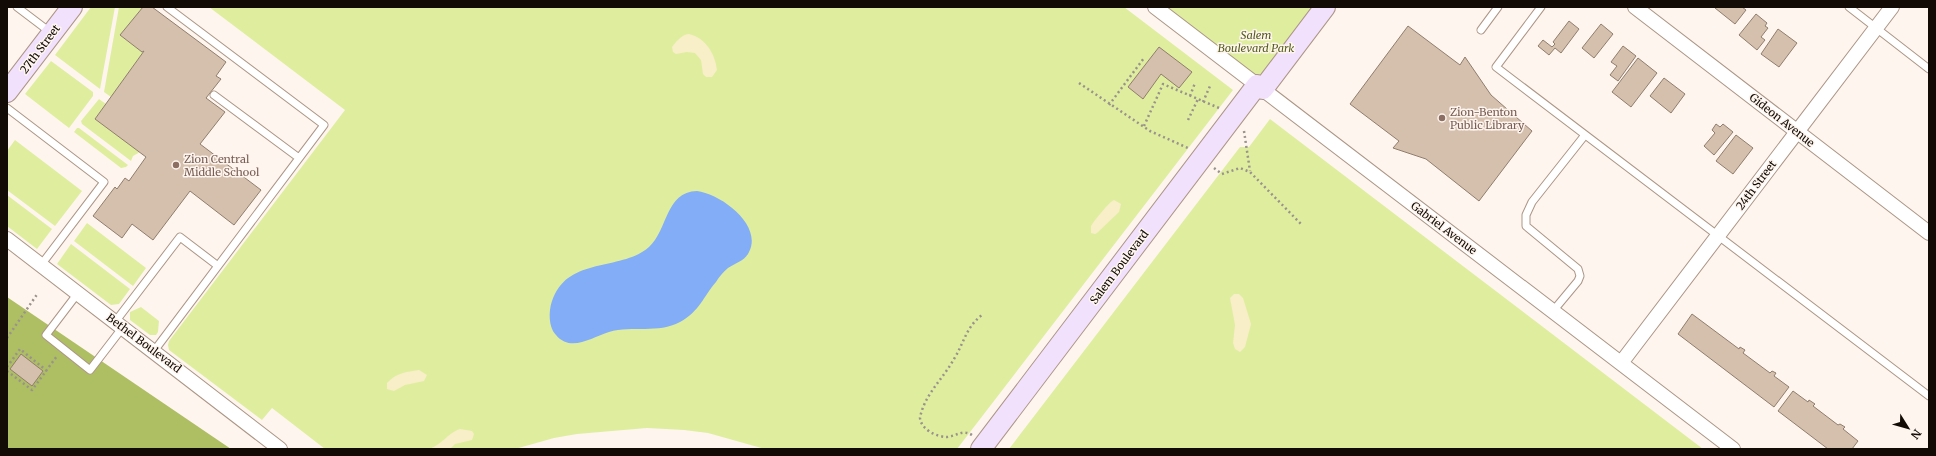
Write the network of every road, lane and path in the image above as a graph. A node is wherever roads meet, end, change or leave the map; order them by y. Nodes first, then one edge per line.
1 (17, 7) edge
2 (72, 7) edge
3 (167, 7) edge
4 (1325, 7) edge
5 (1498, 7) edge
6 (1541, 7) edge
7 (1635, 7) edge
8 (1849, 7) edge
9 (1892, 7) edge
10 (1160, 8) edge
11 (1876, 28) junction
12 (1481, 30) dead end
13 (52, 33) junction
14 (1144, 58) dead end
15 (1929, 68) edge
16 (1079, 83) dead end
17 (1195, 83) dead end
18 (1210, 86) dead end
19 (1260, 87) junction
20 (7, 92) edge
21 (214, 95) dead end
22 (1190, 96) junction
23 (1198, 99) junction
24 (1203, 102) junction
25 (1109, 105) junction
26 (7, 108) edge
27 (1233, 116) junction
28 (1188, 120) dead end
29 (1144, 126) junction
30 (1797, 132) junction
31 (1585, 135) junction
32 (299, 158) junction
33 (1201, 158) junction
34 (1250, 172) junction
35 (1302, 225) dead end
36 (1929, 233) edge
37 (1718, 236) junction
38 (7, 239) edge
39 (41, 265) junction
40 (218, 266) junction
41 (38, 293) dead end
42 (78, 293) junction
43 (1553, 311) junction
44 (982, 315) dead end
45 (119, 325) junction
46 (7, 338) edge
47 (63, 349) junction
48 (154, 351) junction
49 (1621, 363) junction
50 (7, 367) edge
51 (7, 371) edge
52 (47, 371) junction
53 (1929, 396) edge
54 (982, 447) edge
55 (280, 449) edge
56 (1733, 449) edge

1 - 13 lane
2 - 13 street, 27th Street
3 - 32 lane
4 - 19 street, Salem Boulevard
5 - 12 lane
6 - 31 lane
7 - 30 street, Gideon Avenue
8 - 11 lane
9 - 11 street, 24th Street
10 - 19 street, Gabriel Avenue
11 - 15 lane
11 - 30 street, 24th Street
13 - 20 street, 27th Street
14 - 25 path
16 - 25 path
17 - 22 path
18 - 24 path
19 - 27 street, Salem Boulevard
19 - 43 street, Gabriel Avenue
21 - 32 lane
22 - 23 path
22 - 29 path
23 - 24 path
23 - 28 path
24 - 27 path
25 - 29 path
26 - 39 lane
27 - 33 street, Salem Boulevard
27 - 34 path
29 - 33 path
30 - 36 street, Gideon Avenue
30 - 37 street, 24th Street
31 - 37 lane
31 - 43 lane
32 - 40 lane
33 - 34 path
33 - 54 street, Salem Boulevard
34 - 35 path
37 - 49 street, 24th Street
37 - 53 lane
38 - 39 street, Bethel Boulevard
39 - 42 street, Bethel Boulevard
40 - 45 lane
40 - 48 lane
41 - 46 path
42 - 45 street, Bethel Boulevard
42 - 47 lane
43 - 49 street, Gabriel Avenue
44 - 54 path
45 - 47 lane
45 - 48 street, Bethel Boulevard
47 - 52 path
48 - 55 street, Bethel Boulevard
49 - 56 street, Gabriel Avenue
50 - 52 path
51 - 52 path

